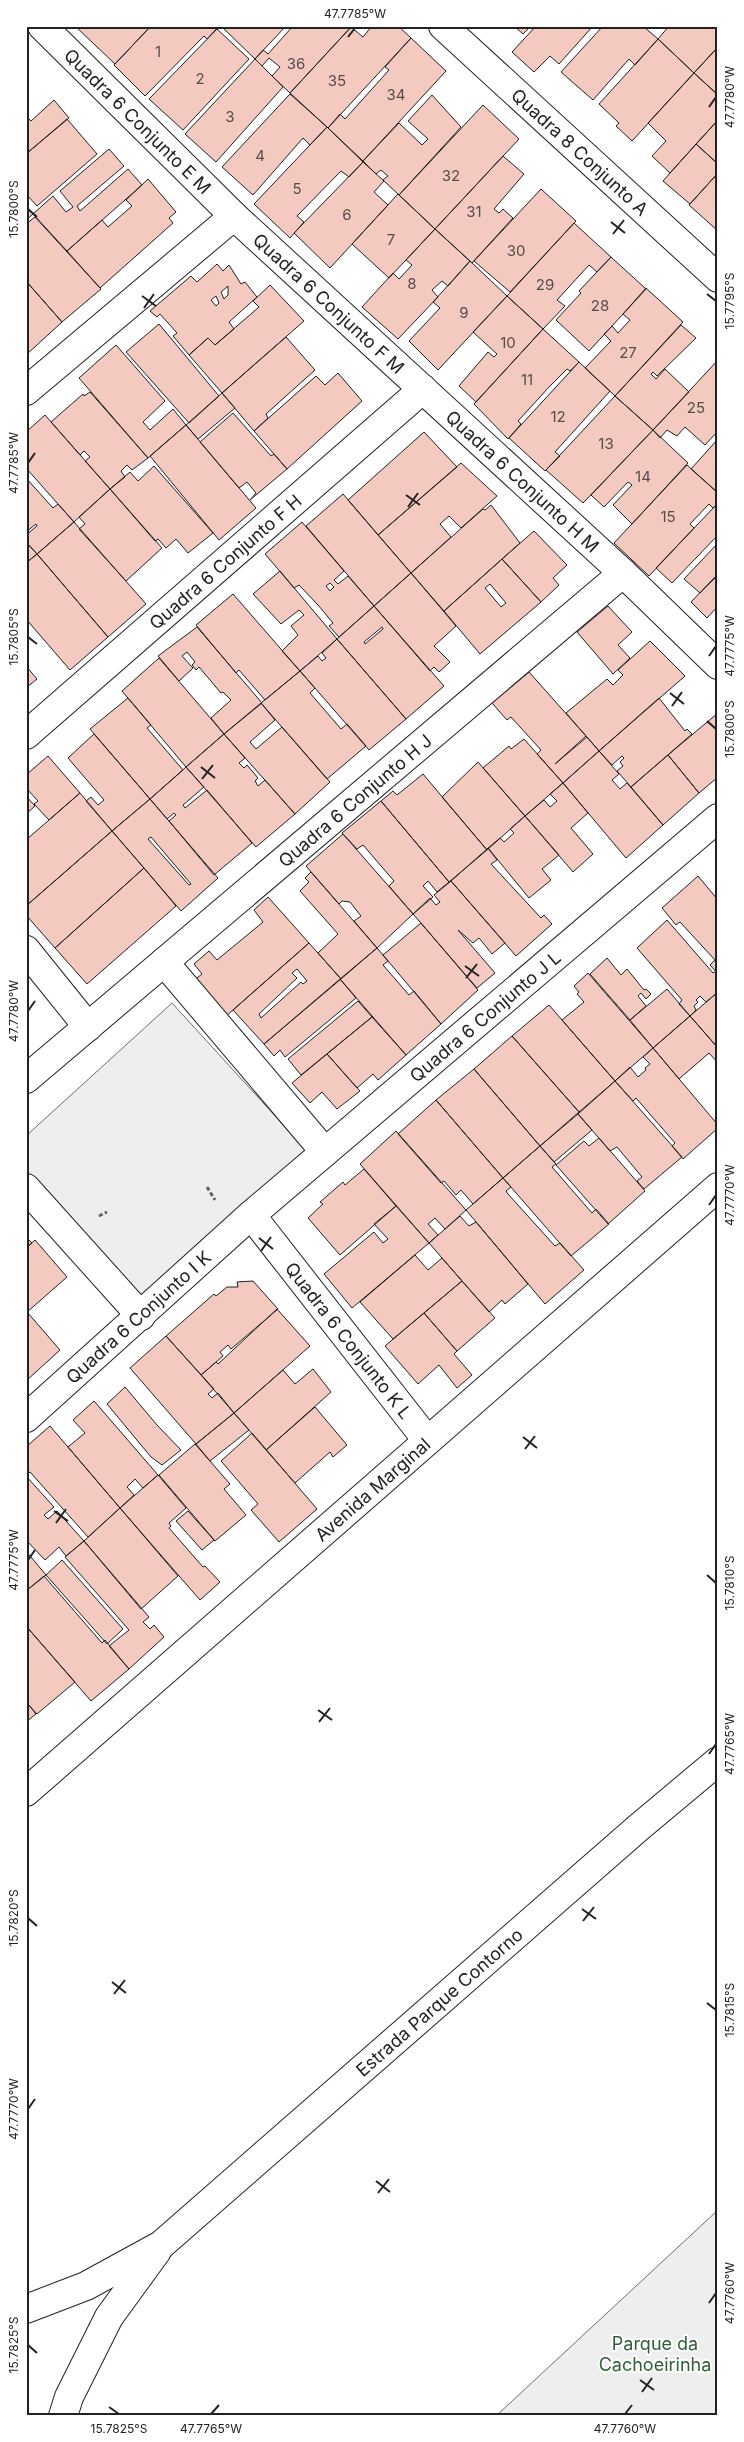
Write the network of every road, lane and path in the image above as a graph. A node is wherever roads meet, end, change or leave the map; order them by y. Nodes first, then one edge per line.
1 (42, 26) edge
2 (443, 26) edge
3 (234, 216) junction
4 (718, 278) edge
5 (423, 389) junction
6 (26, 391) edge
7 (622, 573) junction
8 (718, 665) edge
9 (26, 735) edge
10 (718, 818) edge
11 (26, 950) edge
12 (164, 962) junction
13 (88, 1027) junction
14 (26, 1079) edge
15 (325, 1152) junction
16 (718, 1187) edge
17 (26, 1188) edge
18 (251, 1215) junction
19 (141, 1316) junction
20 (26, 1418) edge
21 (427, 1440) junction
22 (718, 1761) edge
23 (26, 1792) edge
24 (161, 2245) junction
25 (26, 2309) edge
26 (63, 2416) edge

1 - 3 street, Quadra 6 Conjunto E M
2 - 4 street, Quadra 8 Conjunto A
3 - 5 street, Quadra 6 Conjunto F M
3 - 6 street
5 - 7 street, Quadra 6 Conjunto H M
5 - 9 street, Quadra 6 Conjunto F H
7 - 8 street, Quadra 6 Conjunto H M
7 - 12 street, Quadra 6 Conjunto H J
10 - 15 street, Quadra 6 Conjunto J L
11 - 13 street
12 - 13 street, Quadra 6 Conjunto H J
12 - 15 street
13 - 14 street, Quadra 6 Conjunto H J
15 - 18 street, Quadra 6 Conjunto J L
16 - 21 street, Avenida Marginal
17 - 19 street
18 - 19 street, Quadra 6 Conjunto I K
18 - 21 street, Quadra 6 Conjunto K L
19 - 20 street, Quadra 6 Conjunto I K
21 - 23 street, Avenida Marginal
22 - 24 street, Estrada Parque Contorno
24 - 25 street, Estrada Parque Contorno
24 - 26 street, Estrada Parque Contorno

